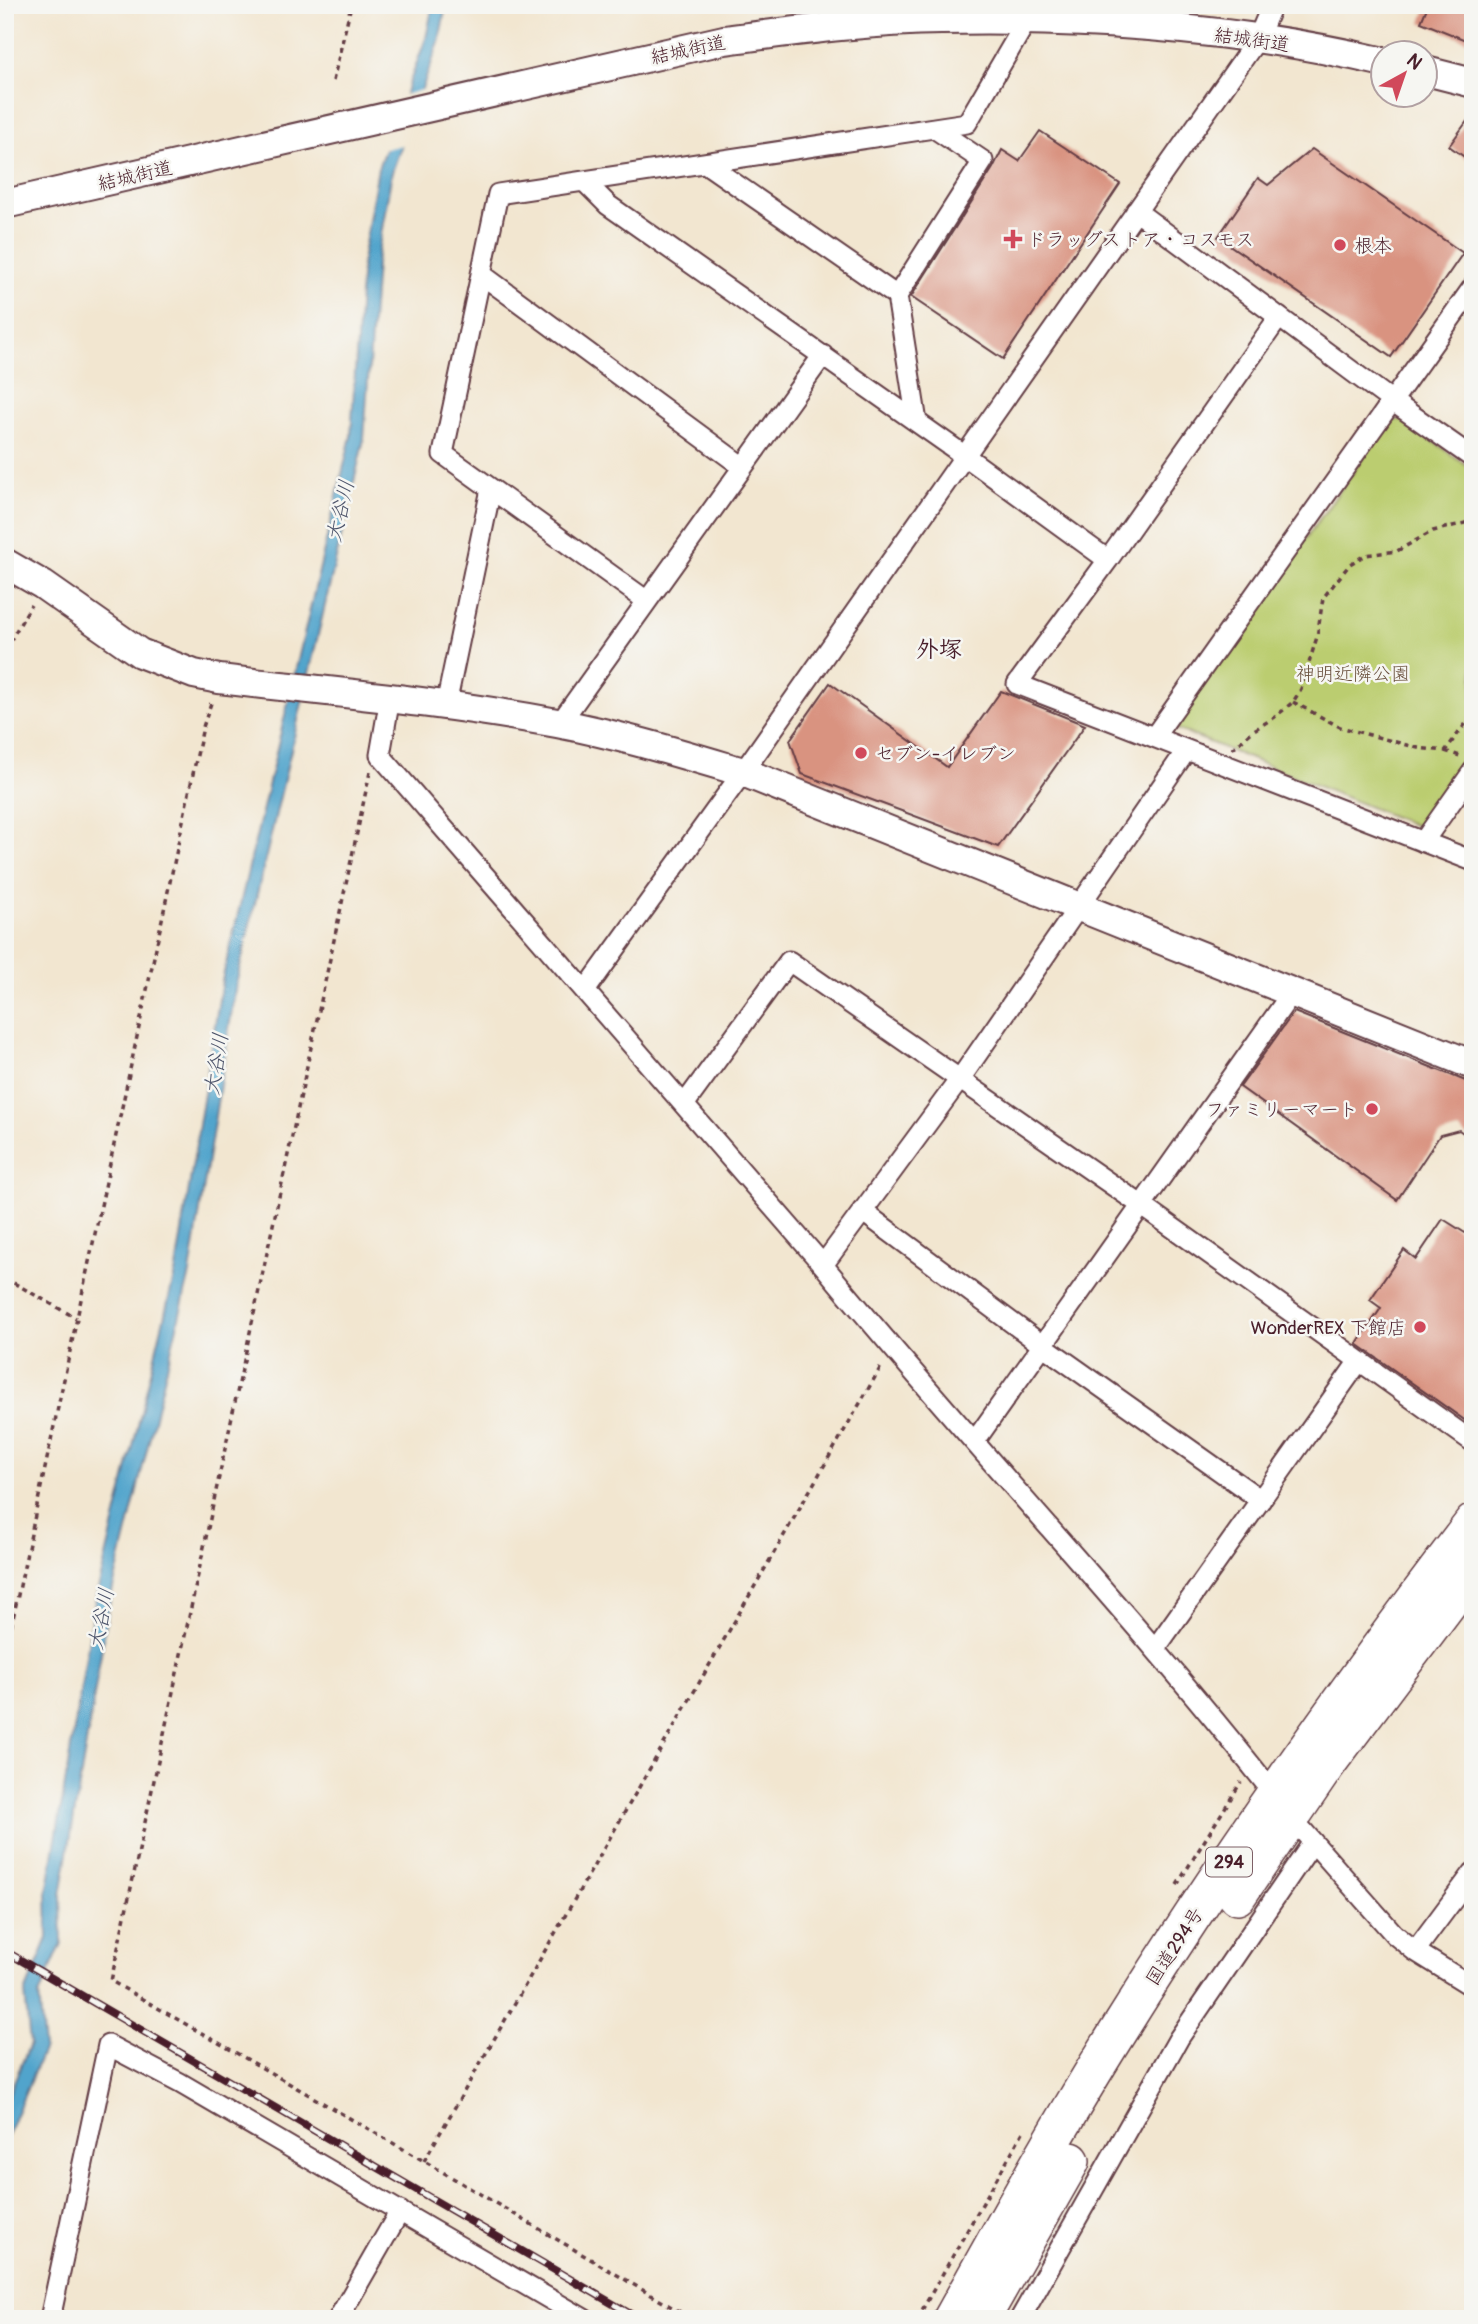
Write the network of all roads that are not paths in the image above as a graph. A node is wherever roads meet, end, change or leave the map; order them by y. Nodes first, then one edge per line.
1 (1272, 5) edge
2 (938, 12) edge
3 (1027, 20) junction
4 (1258, 38) junction
5 (1370, 59) edge
6 (1440, 75) edge
7 (1473, 83) edge
8 (934, 128) junction
9 (705, 163) junction
10 (584, 181) junction
11 (5, 204) edge
12 (1136, 211) junction
13 (481, 274) junction
14 (1473, 287) edge
15 (897, 296) junction
16 (1279, 317) junction
17 (823, 355) junction
18 (1392, 401) junction
19 (917, 422) junction
20 (965, 456) junction
21 (1473, 458) edge
22 (743, 467) junction
23 (491, 489) junction
24 (1108, 560) junction
25 (5, 563) edge
26 (647, 601) junction
27 (379, 697) junction
28 (446, 705) junction
29 (560, 723) junction
30 (1154, 737) junction
31 (1186, 751) junction
32 (1473, 771) edge
33 (743, 772) junction
34 (1423, 842) junction
35 (1473, 861) edge
36 (1077, 907) junction
37 (585, 991) junction
38 (1293, 991) junction
39 (1473, 1065) edge
40 (960, 1079) junction
41 (684, 1104) junction
42 (1141, 1205) junction
43 (862, 1211) junction
44 (823, 1265) junction
45 (1042, 1345) junction
46 (1359, 1361) junction
47 (975, 1441) junction
48 (1473, 1442) edge
49 (1261, 1500) junction
50 (1473, 1523) edge
51 (1473, 1570) edge
52 (1155, 1649) junction
53 (1292, 1817) junction
54 (1473, 1873) edge
55 (1415, 1951) junction
56 (1473, 1987) edge
57 (400, 2211) junction
58 (1021, 2222) junction
59 (50, 2319) edge
60 (338, 2319) edge
61 (584, 2319) edge
62 (952, 2319) edge
63 (981, 2319) edge
64 (1020, 2319) edge

1 - 4 street
2 - 3 street, 結城街道
2 - 11 street, 結城街道
3 - 4 street, 結城街道
3 - 8 street
4 - 5 street, 結城街道
4 - 12 street
6 - 7 street
8 - 9 street
8 - 15 street
9 - 10 street
9 - 15 street
10 - 13 street
10 - 17 street
12 - 16 street
12 - 20 street
13 - 22 street
13 - 23 street
14 - 18 street
15 - 19 street
16 - 18 street
16 - 24 street
17 - 19 street
17 - 22 street
18 - 21 street
18 - 30 street
19 - 20 street
20 - 24 street
20 - 33 street
22 - 26 street
23 - 26 street
23 - 28 street
24 - 30 street
25 - 27 street
26 - 29 street
27 - 28 street
27 - 37 street
28 - 29 street
29 - 33 street
30 - 31 street
31 - 34 street
31 - 36 street
32 - 34 street
33 - 36 street
33 - 37 street
34 - 35 street
36 - 38 street
36 - 40 street
37 - 41 street
38 - 39 street
38 - 42 street
40 - 41 street
40 - 42 street
40 - 43 street
41 - 44 street
42 - 45 street
42 - 46 street
43 - 44 street
43 - 45 street
44 - 47 street
45 - 47 street
45 - 49 street
46 - 48 street
46 - 49 street
47 - 52 street
49 - 52 street
50 - 53 highway, 国道294号 / 294
51 - 53 highway, 国道294号 / 294
52 - 53 street
53 - 55 street
53 - 58 highway, 国道294号 / 294
53 - 64 street
54 - 55 street
55 - 56 street
57 - 59 street
57 - 60 street
57 - 61 street
58 - 62 highway, 国道294号 / 294
58 - 63 highway, 国道294号 / 294

